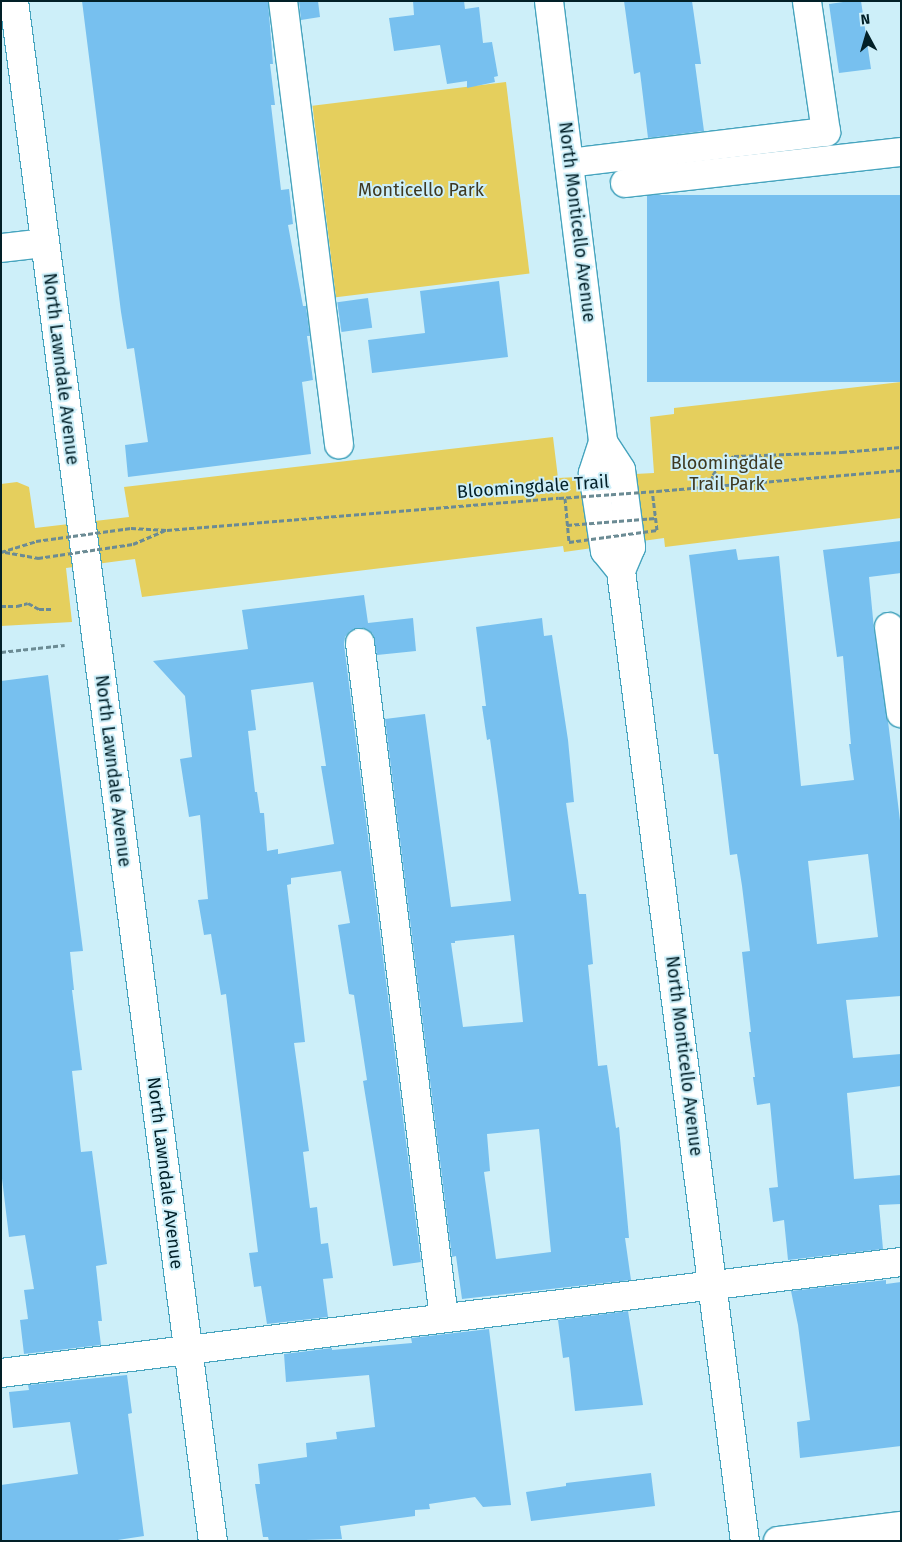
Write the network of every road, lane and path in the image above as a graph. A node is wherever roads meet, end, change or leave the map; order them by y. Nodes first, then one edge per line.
1 (14, 1) edge
2 (283, 1) edge
3 (549, 1) edge
4 (807, 1) edge
5 (901, 152) edge
6 (569, 163) junction
7 (625, 183) dead end
8 (1, 231) edge
9 (44, 235) junction
10 (1, 248) edge
11 (339, 444) dead end
12 (901, 447) edge
13 (901, 470) edge
14 (709, 488) junction
15 (652, 492) junction
16 (565, 498) junction
17 (656, 518) junction
18 (567, 525) junction
19 (167, 530) junction
20 (3, 552) edge
21 (1, 606) edge
22 (52, 609) dead end
23 (890, 627) dead end
24 (96, 641) junction
25 (360, 642) dead end
26 (1, 652) edge
27 (901, 713) edge
28 (901, 1262) edge
29 (714, 1285) junction
30 (444, 1318) junction
31 (188, 1350) junction
32 (1, 1373) edge
33 (901, 1526) edge
34 (213, 1541) edge
35 (746, 1541) edge
36 (778, 1541) edge

1 - 9 street, North Lawndale Avenue
2 - 11 street
3 - 6 street, North Monticello Avenue
4 - 6 street
5 - 7 street
6 - 29 street, North Monticello Avenue
8 - 9 street
9 - 10 street
9 - 24 street, North Lawndale Avenue
12 - 14 path
13 - 14 path, Bloomingdale Trail
14 - 15 path, Bloomingdale Trail, bridge
15 - 16 path, Bloomingdale Trail, bridge
15 - 17 path, bridge
16 - 18 path, bridge
16 - 19 path, Bloomingdale Trail, bridge
17 - 18 path, bridge
17 - 18 path, bridge
19 - 20 path, Bloomingdale Trail, bridge
19 - 20 path, Bloomingdale Trail, bridge
21 - 22 path
23 - 27 street
24 - 26 path
24 - 31 street, North Lawndale Avenue
25 - 30 street
28 - 29 street
29 - 30 street
29 - 35 street, North Monticello Avenue
30 - 31 street
31 - 32 street
31 - 34 street, North Lawndale Avenue
33 - 36 street

